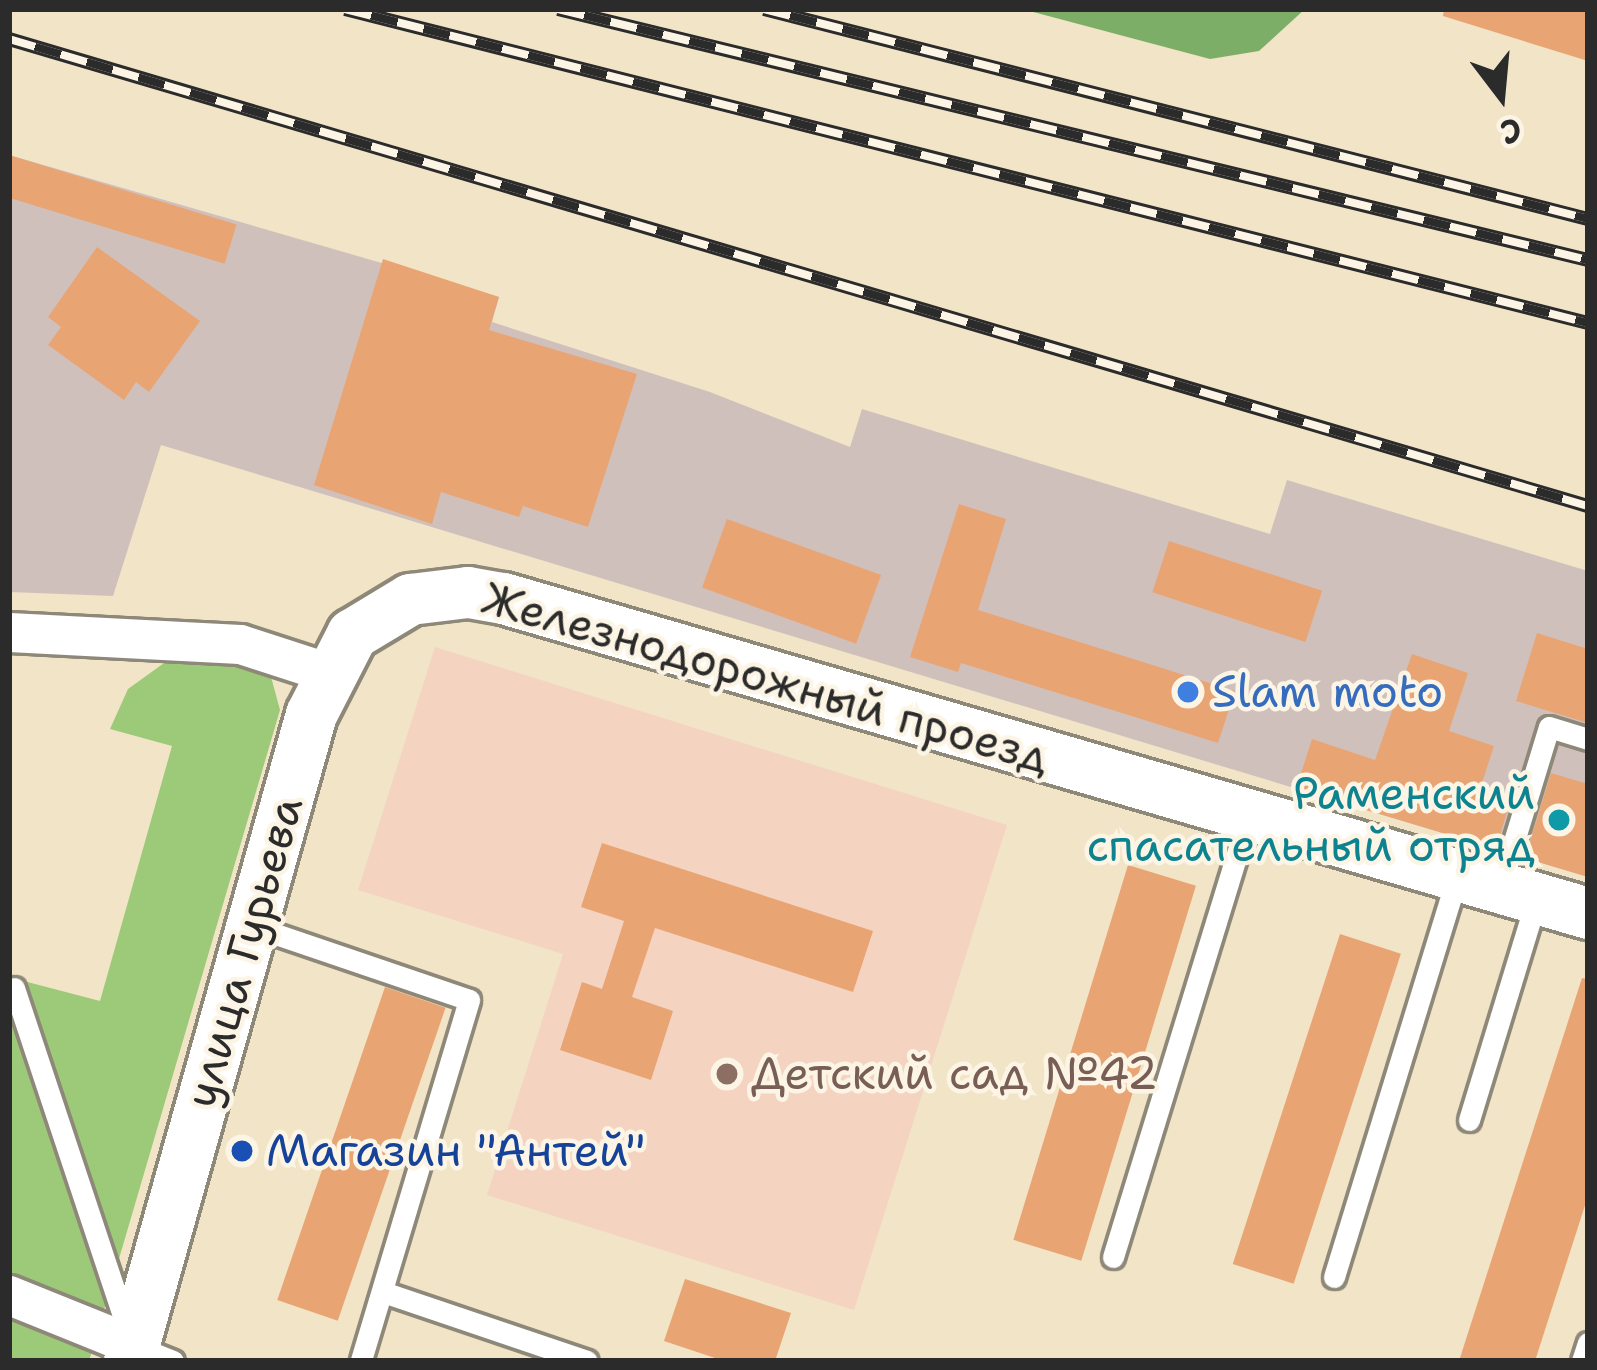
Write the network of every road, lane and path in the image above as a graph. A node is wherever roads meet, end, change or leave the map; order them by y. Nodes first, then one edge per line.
1 (428, 595) joint
2 (9, 632) edge
3 (329, 673) junction
4 (1588, 739) edge
5 (1250, 816) junction
6 (1498, 887) junction
7 (1588, 913) edge
8 (252, 926) junction
9 (14, 988) dead end
10 (1469, 1120) dead end
11 (1113, 1257) dead end
12 (1334, 1277) dead end
13 (382, 1292) junction
14 (9, 1294) edge
15 (1588, 1343) edge
16 (145, 1356) edge
17 (361, 1361) edge
18 (587, 1361) edge
19 (1582, 1361) edge

1 - 3 street, улица Гурьева
1 - 5 street, Железнодорожный проезд
2 - 3 street
3 - 8 street, улица Гурьева
4 - 6 lane
5 - 6 street, Железнодорожный проезд
5 - 11 lane
6 - 7 street, Железнодорожный проезд
6 - 10 lane
6 - 12 lane
8 - 13 lane
8 - 16 street, улица Гурьева
9 - 16 lane
13 - 17 lane
13 - 18 lane
14 - 16 street
15 - 19 lane

